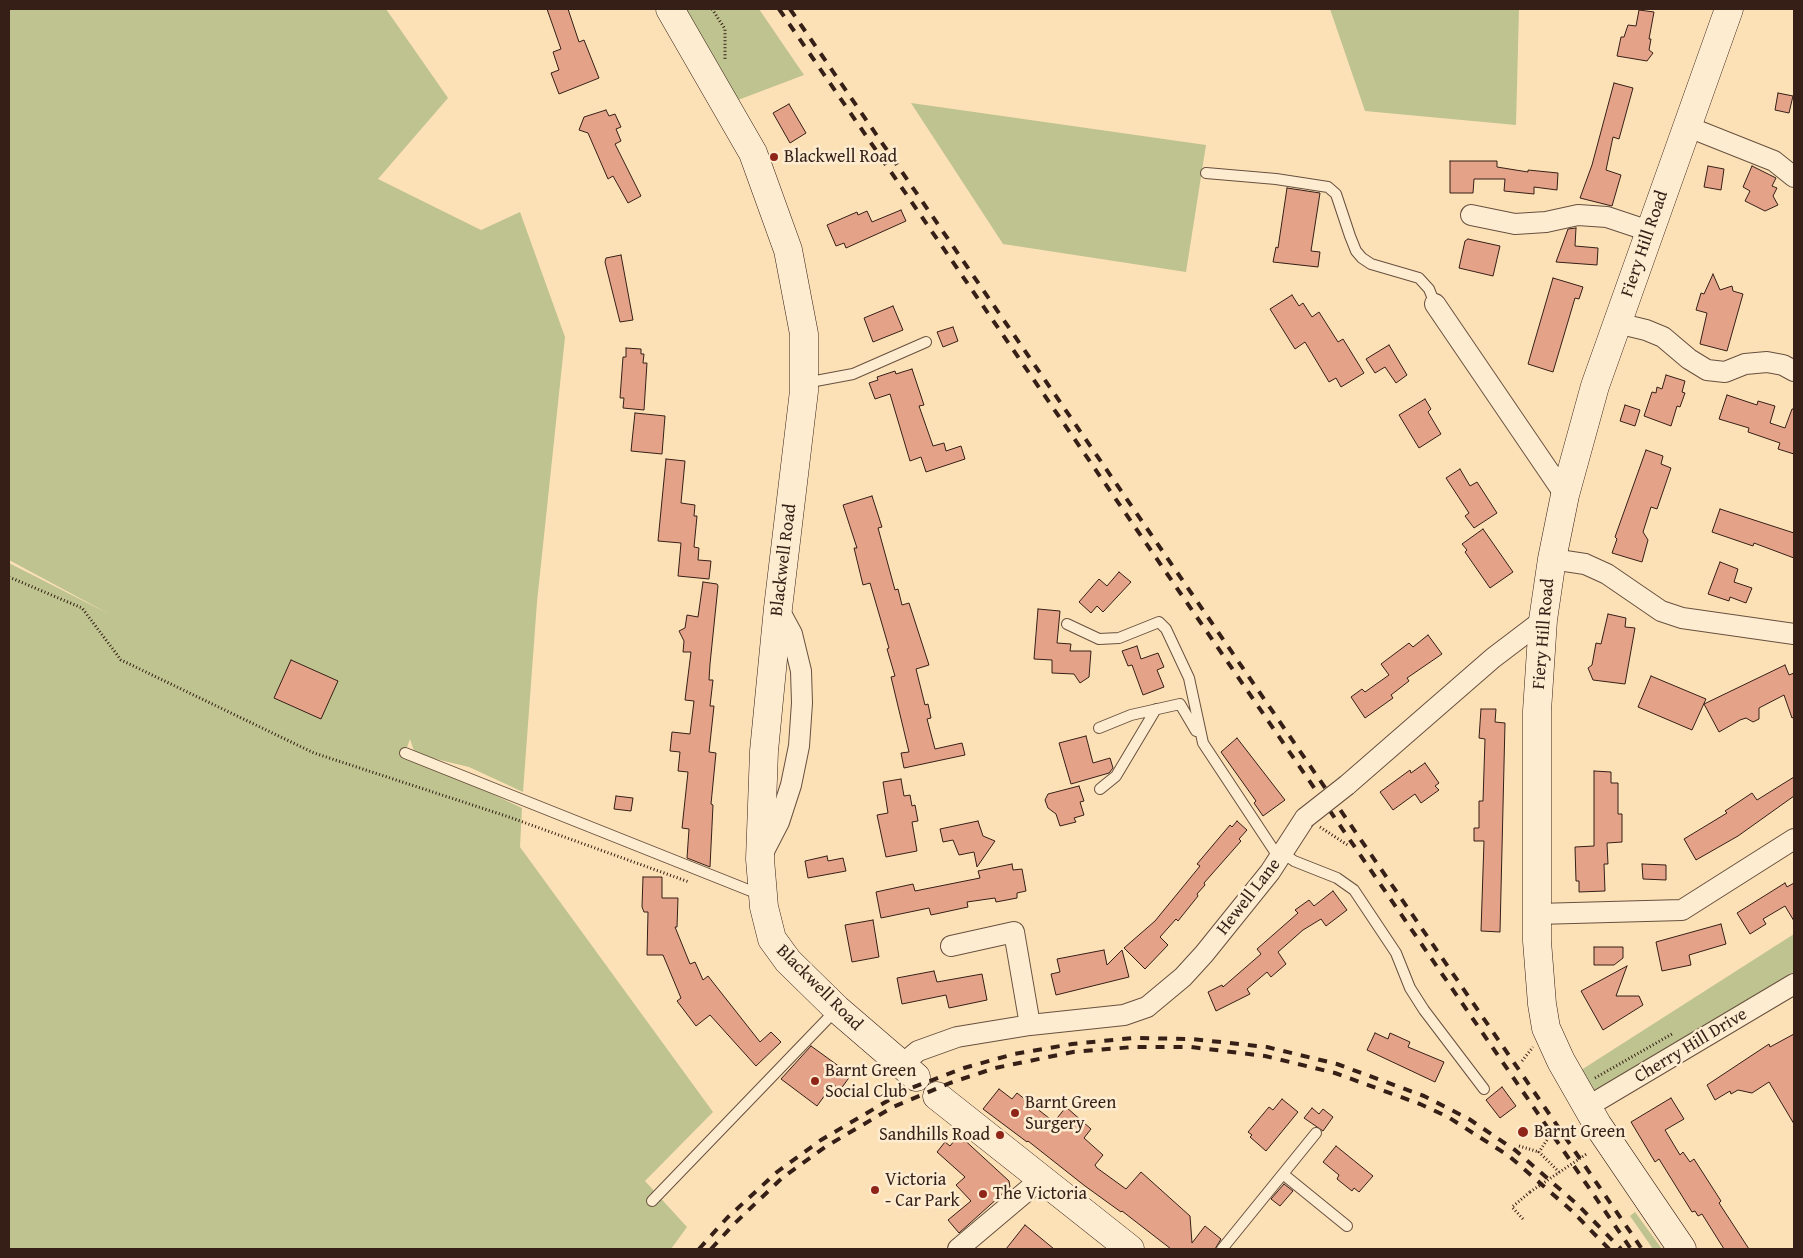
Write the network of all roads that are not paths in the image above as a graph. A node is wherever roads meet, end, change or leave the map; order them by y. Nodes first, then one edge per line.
1 (670, 9) edge
2 (1729, 9) edge
3 (1686, 126) junction
4 (1206, 173) dead end
5 (1794, 176) edge
6 (1471, 214) dead end
7 (1649, 231) junction
8 (1436, 304) joint
9 (1617, 323) junction
10 (926, 342) dead end
11 (1794, 371) edge
12 (804, 383) junction
13 (1566, 495) junction
14 (1552, 559) junction
15 (1543, 620) junction
16 (1067, 624) dead end
17 (1794, 634) edge
18 (1156, 709) junction
19 (1099, 728) dead end
20 (1203, 743) junction
21 (405, 753) dead end
22 (1100, 790) dead end
23 (1794, 839) edge
24 (1281, 856) junction
25 (762, 896) junction
26 (1537, 914) junction
27 (951, 946) dead end
28 (1794, 984) edge
29 (837, 1009) junction
30 (1030, 1025) junction
31 (908, 1071) joint
32 (1484, 1089) dead end
33 (937, 1096) dead end
34 (1587, 1107) junction
35 (1316, 1133) dead end
36 (1283, 1174) junction
37 (1041, 1180) junction
38 (652, 1201) dead end
39 (1346, 1226) dead end
40 (958, 1249) edge
41 (1130, 1249) edge
42 (1222, 1249) edge
43 (1682, 1249) edge

1 - 12 street, Blackwell Road
2 - 3 street, Fiery Hill Road
3 - 5 street
3 - 7 street, Fiery Hill Road
4 - 8 lane
6 - 7 street
7 - 9 street, Fiery Hill Road
8 - 13 street
9 - 11 street
9 - 13 street, Fiery Hill Road
10 - 12 lane
12 - 25 street, Blackwell Road
13 - 14 street, Fiery Hill Road
14 - 15 street, Fiery Hill Road
14 - 17 street
15 - 24 street, Hewell Lane, bridge
15 - 26 street, Fiery Hill Road
16 - 20 lane
18 - 19 lane
18 - 20 lane
18 - 22 lane
20 - 24 lane
21 - 25 lane
23 - 26 street
24 - 30 street, Hewell Lane
24 - 32 lane
25 - 29 street, Blackwell Road
26 - 34 street, Fiery Hill Road
27 - 30 street
28 - 34 street, Cherry Hill Drive
29 - 31 street, Blackwell Road
29 - 38 lane
30 - 31 street, Hewell Lane
33 - 37 street
34 - 43 street, Fiery Hill Road
35 - 36 lane
36 - 39 lane
36 - 42 lane
37 - 40 street
37 - 41 street

